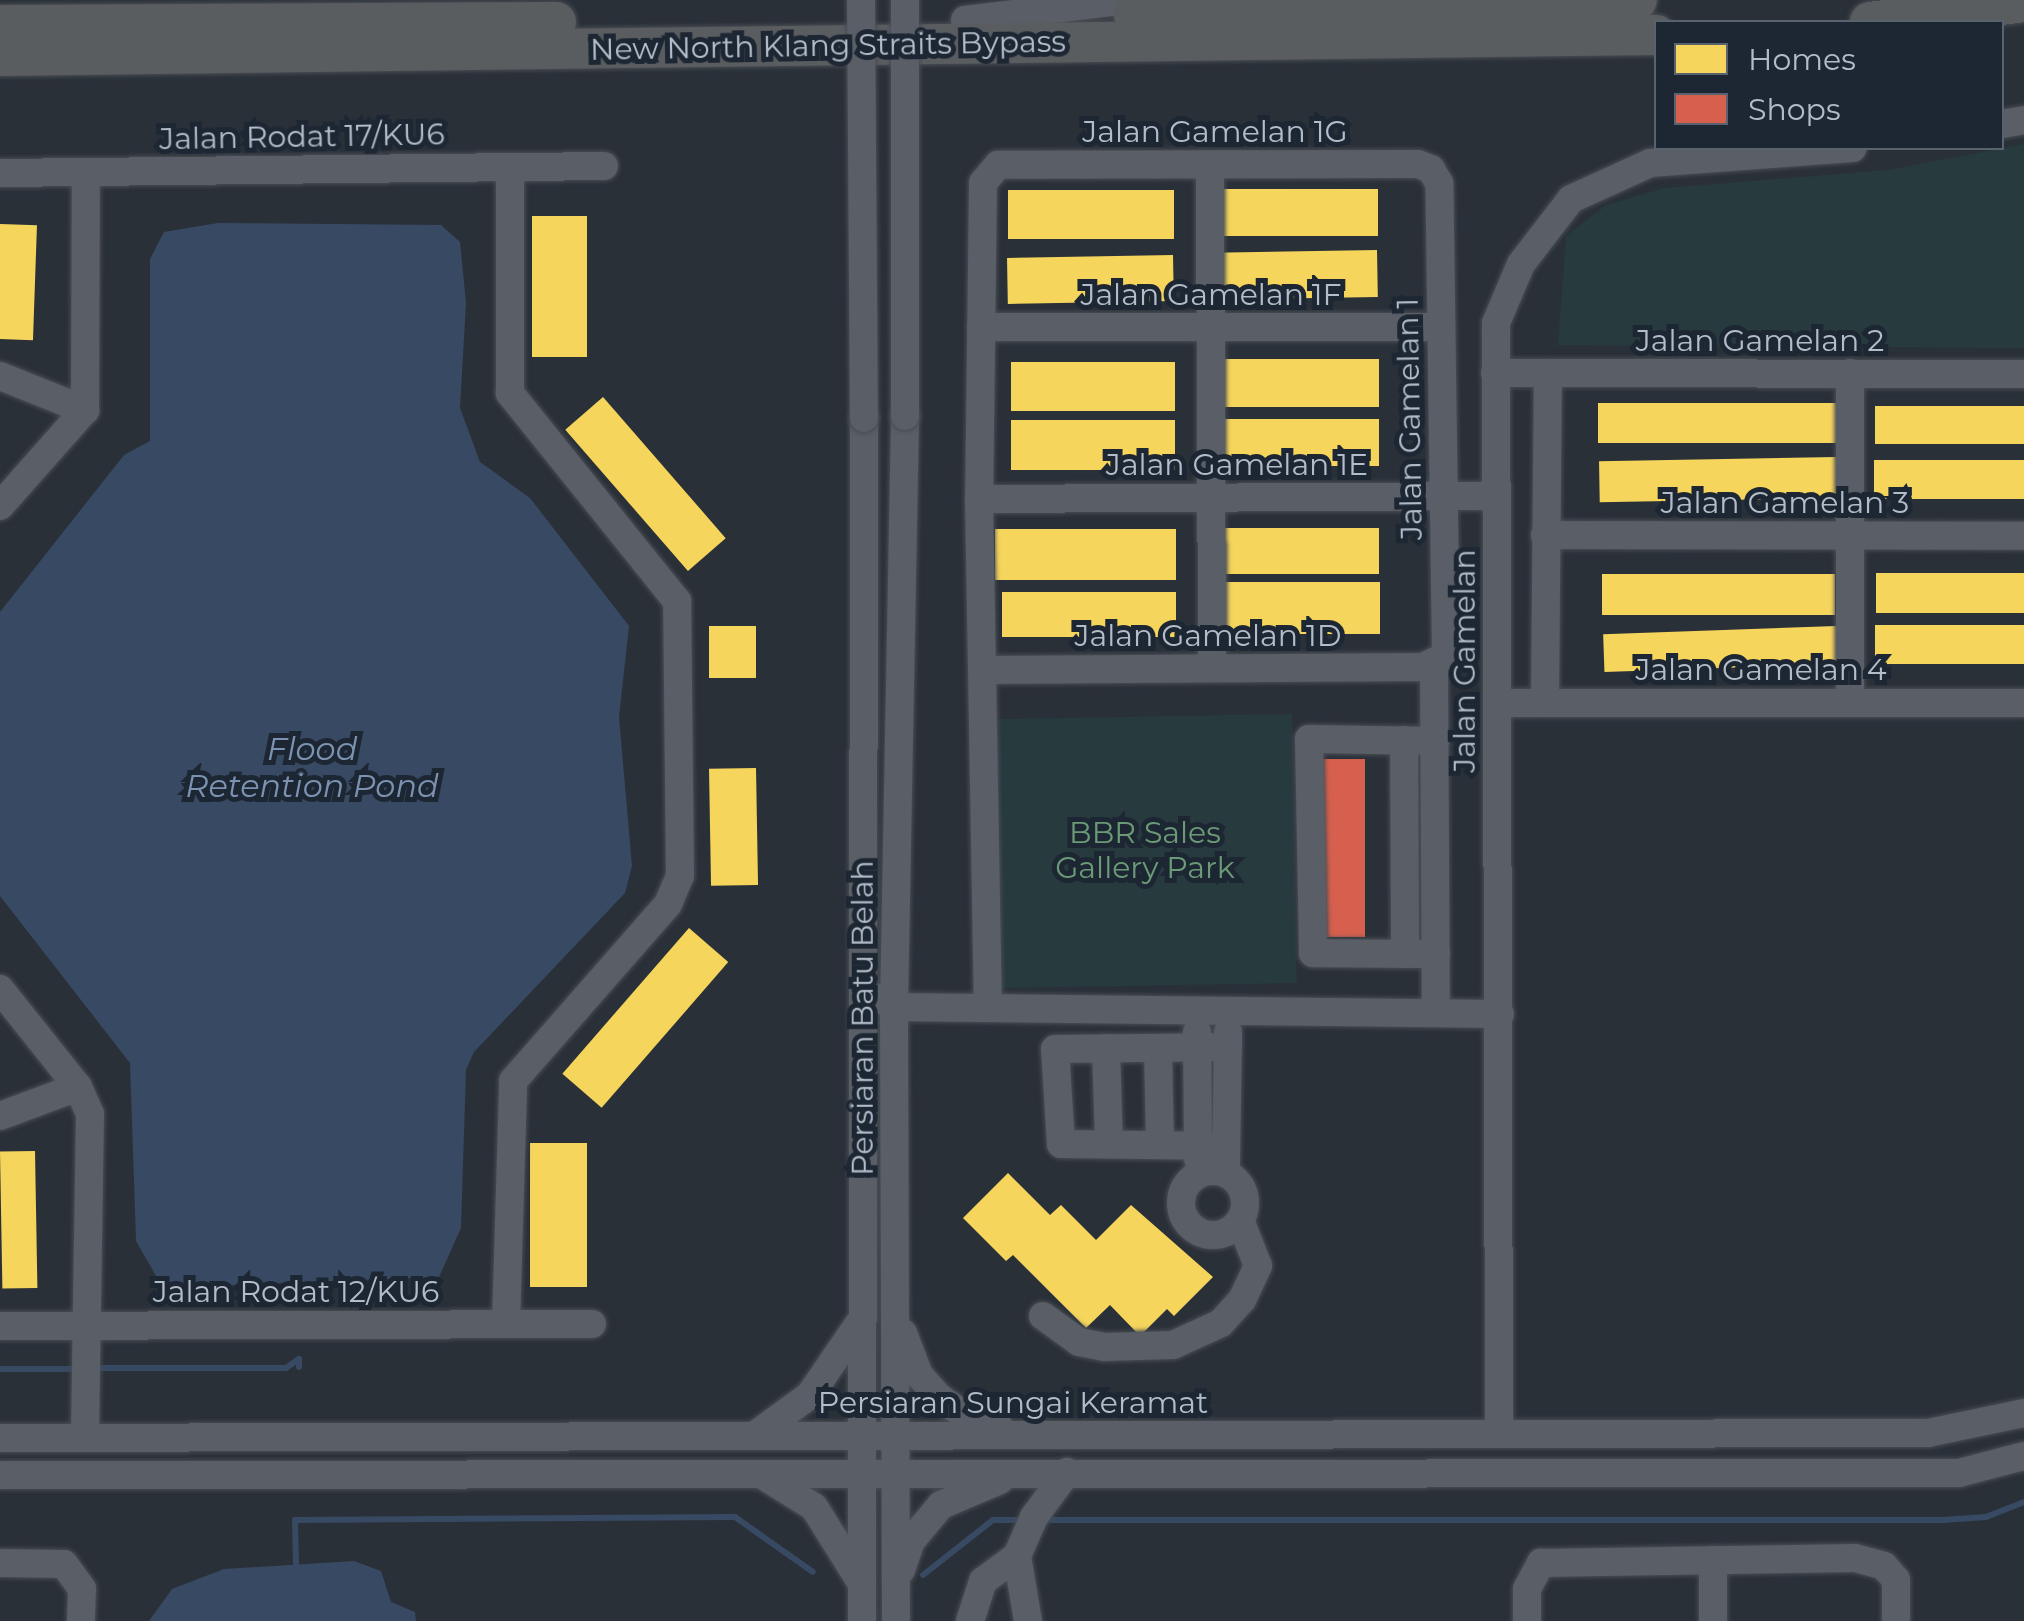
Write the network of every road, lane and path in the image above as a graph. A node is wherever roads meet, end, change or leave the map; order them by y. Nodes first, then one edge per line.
1 (861, 0) edge
2 (905, 0) edge
3 (1127, 0) edge
4 (1636, 0) edge
5 (2024, 2) edge
6 (966, 20) junction
7 (1885, 20) edge
8 (0, 26) edge
9 (1654, 35) edge
10 (0, 56) edge
11 (1823, 150) edge
12 (1210, 165) junction
13 (604, 166) dead end
14 (510, 167) junction
15 (1431, 169) joint
16 (86, 172) junction
17 (0, 173) edge
18 (981, 327) junction
19 (1441, 327) junction
20 (1211, 328) junction
21 (1495, 373) junction
22 (1548, 373) junction
23 (1850, 373) junction
24 (2024, 374) edge
25 (0, 376) edge
26 (85, 410) junction
27 (1444, 496) junction
28 (1496, 496) junction
29 (1212, 498) junction
30 (979, 499) junction
31 (0, 506) edge
32 (1545, 535) junction
33 (1850, 536) junction
34 (2024, 536) edge
35 (1434, 662) junction
36 (1212, 668) junction
37 (982, 670) junction
38 (1498, 703) junction
39 (1545, 703) junction
40 (1850, 703) junction
41 (2024, 703) edge
42 (1404, 740) junction
43 (1435, 741) junction
44 (864, 938) junction
45 (1405, 954) junction
46 (1436, 954) junction
47 (0, 989) edge
48 (894, 1007) junction
49 (988, 1008) junction
50 (1196, 1010) junction
51 (1229, 1011) junction
52 (1436, 1013) junction
53 (1500, 1014) junction
54 (1106, 1048) junction
55 (1197, 1048) junction
56 (1228, 1048) junction
57 (1158, 1049) junction
58 (78, 1087) junction
59 (0, 1116) edge
60 (1109, 1144) junction
61 (1160, 1144) junction
62 (1212, 1160) junction
63 (1240, 1220) junction
64 (895, 1313) junction
65 (1043, 1316) dead end
66 (862, 1319) junction
67 (506, 1324) junction
68 (592, 1324) dead end
69 (0, 1326) edge
70 (86, 1326) junction
71 (2024, 1413) edge
72 (1499, 1434) junction
73 (754, 1436) junction
74 (862, 1436) junction
75 (896, 1436) junction
76 (1028, 1436) junction
77 (0, 1438) edge
78 (85, 1438) junction
79 (2024, 1456) edge
80 (759, 1472) junction
81 (862, 1472) junction
82 (896, 1472) junction
83 (1031, 1472) junction
84 (1067, 1472) junction
85 (0, 1474) edge
86 (1018, 1556) junction
87 (1713, 1560) junction
88 (0, 1563) edge
89 (862, 1584) junction
90 (896, 1584) junction
91 (81, 1621) edge
92 (862, 1621) edge
93 (896, 1621) edge
94 (970, 1621) edge
95 (1028, 1621) edge
96 (1527, 1621) edge
97 (1713, 1621) edge
98 (1896, 1621) edge

1 - 44 street, Persiaran Batu Belah, bridge
2 - 48 street, Persiaran Batu Belah, bridge
3 - 6 street
4 - 6 highway, New North Klang Straits Bypass
5 - 7 highway
6 - 8 highway, New North Klang Straits Bypass
9 - 10 highway, New North Klang Straits Bypass
11 - 21 street, Jalan Gamelan
12 - 15 street, Jalan Gamelan 1G
12 - 18 street, Jalan Gamelan 1G
12 - 20 street
13 - 14 street, Jalan Rodat 17/KU6
14 - 16 street, Jalan Rodat 17/KU6
14 - 67 street
15 - 19 street, Jalan Gamelan 1
16 - 17 street, Jalan Rodat 17/KU6
16 - 26 street
18 - 20 street, Jalan Gamelan 1F
18 - 30 street
19 - 20 street, Jalan Gamelan 1F
19 - 27 street, Jalan Gamelan 1
20 - 29 street
21 - 22 street, Jalan Gamelan 2
21 - 28 street, Jalan Gamelan
22 - 23 street, Jalan Gamelan 2
22 - 32 street
23 - 24 street, Jalan Gamelan 2
23 - 33 street
25 - 26 street
26 - 31 street
27 - 28 street, Jalan Gamelan 1E
27 - 29 street, Jalan Gamelan 1E
27 - 35 street, Jalan Gamelan 1
28 - 38 street, Jalan Gamelan
29 - 30 street, Jalan Gamelan 1E
29 - 36 street
30 - 37 street
32 - 33 street, Jalan Gamelan 3
32 - 39 street
33 - 34 street, Jalan Gamelan 3
33 - 40 street
35 - 36 street, Jalan Gamelan 1D
35 - 43 street
36 - 37 street, Jalan Gamelan 1D
37 - 49 street
38 - 39 street, Jalan Gamelan 4
38 - 53 street, Jalan Gamelan
39 - 40 street, Jalan Gamelan 4
40 - 41 street, Jalan Gamelan 4
42 - 43 street
42 - 45 street
42 - 45 street
43 - 46 street
44 - 48 street
44 - 66 street, Persiaran Batu Belah
45 - 46 street
46 - 52 street
47 - 58 street
48 - 49 street
48 - 64 street, Persiaran Batu Belah
49 - 50 street
50 - 51 street
50 - 55 street
51 - 52 street
51 - 56 street
52 - 53 street
53 - 72 street, Jalan Gamelan
54 - 57 street
54 - 60 street
54 - 60 street
55 - 56 street
55 - 57 street
55 - 62 street
56 - 62 street
57 - 61 street
58 - 59 street
58 - 70 street
60 - 61 street
61 - 62 street
62 - 63 street
62 - 63 street
63 - 65 street
64 - 75 street, Persiaran Batu Belah
64 - 76 street
66 - 73 street
66 - 74 street, Persiaran Batu Belah
67 - 68 street, Jalan Rodat 12/KU6
67 - 70 street, Jalan Rodat 12/KU6
69 - 70 street, Jalan Rodat 12/KU6
70 - 78 street
71 - 72 street, Persiaran Sungai Keramat
72 - 76 street, Persiaran Sungai Keramat
73 - 74 street, Persiaran Sungai Keramat
73 - 78 street, Persiaran Sungai Keramat
74 - 75 street, Persiaran Sungai Keramat
74 - 81 street, Persiaran Batu Belah
75 - 76 street, Persiaran Sungai Keramat
75 - 82 street, Persiaran Batu Belah
77 - 78 street, Persiaran Sungai Keramat
79 - 84 street
80 - 81 street
80 - 85 street
80 - 89 street
81 - 82 street
81 - 89 street, Persiaran Batu Belah
82 - 83 street
82 - 90 street, Persiaran Batu Belah
83 - 84 street
83 - 90 street
84 - 86 street
86 - 94 street
86 - 95 street
87 - 96 street
87 - 97 street
87 - 98 street
88 - 91 street
89 - 92 street, Persiaran Batu Belah
90 - 93 street, Persiaran Batu Belah

